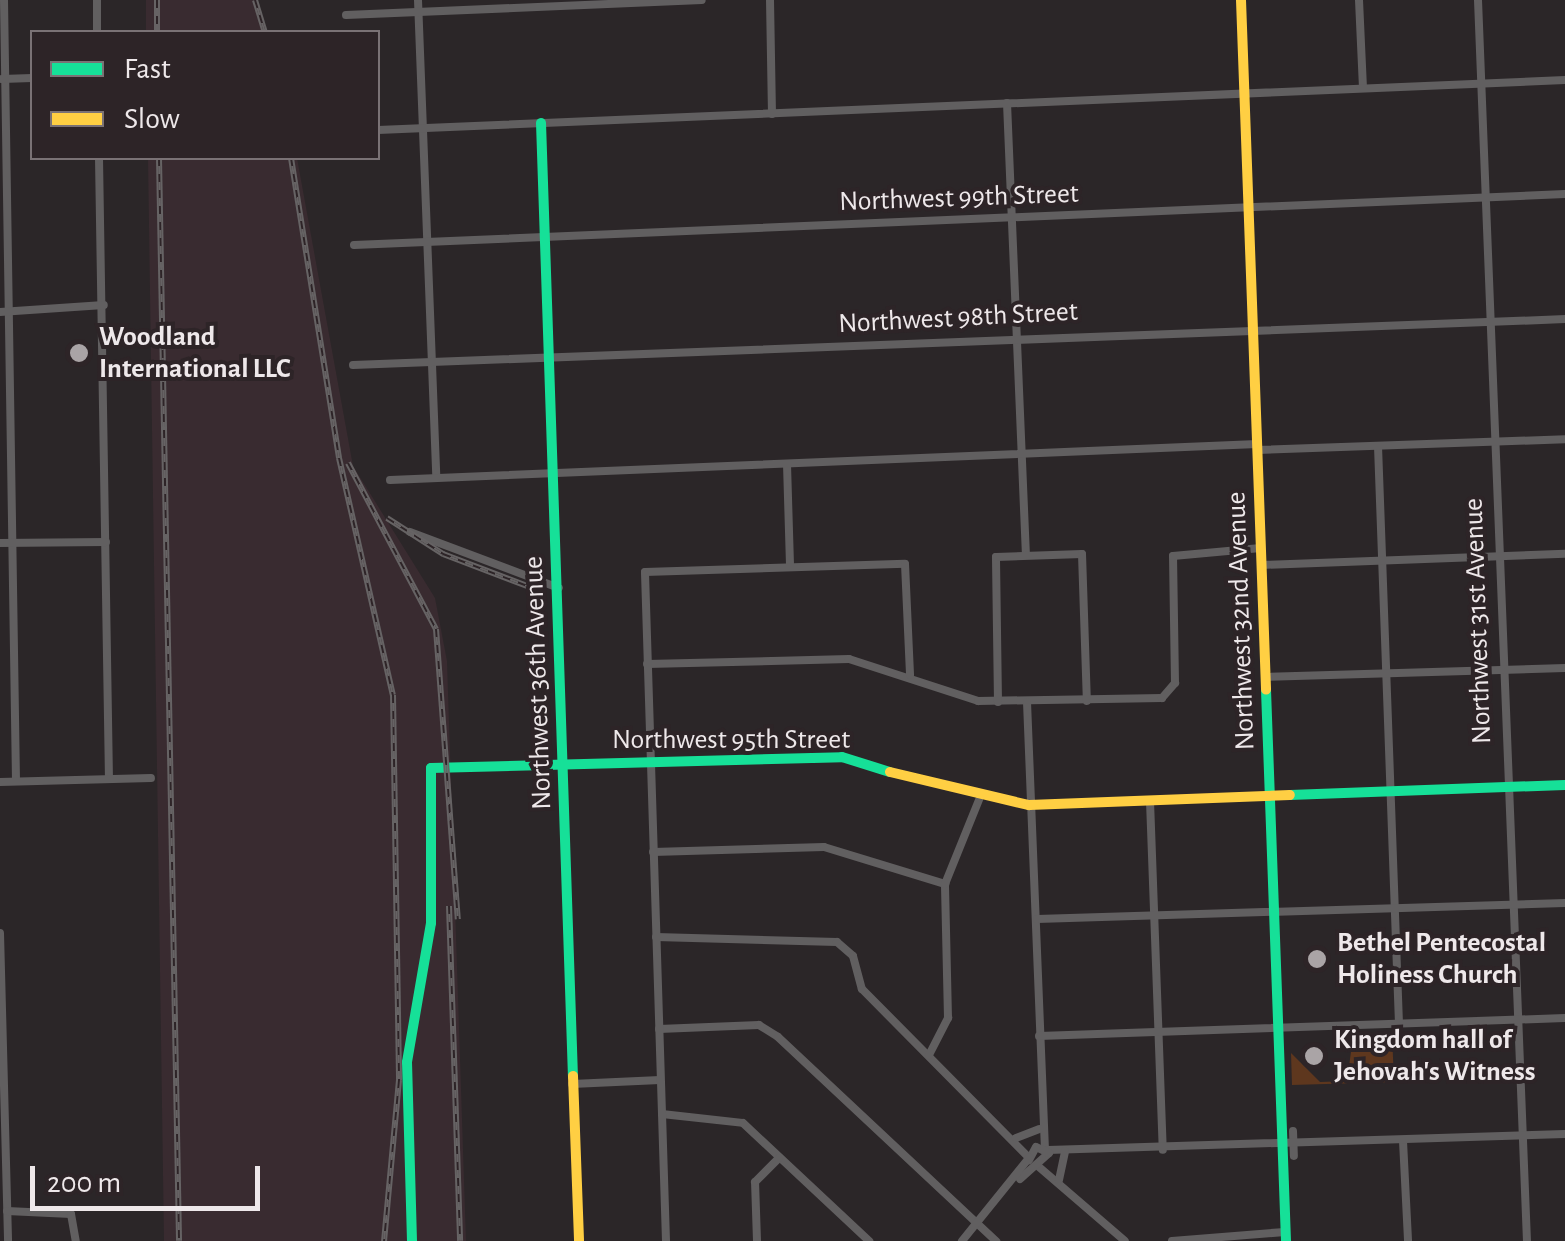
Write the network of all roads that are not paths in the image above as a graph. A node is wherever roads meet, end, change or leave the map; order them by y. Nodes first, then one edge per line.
1 (4, 0) edge
2 (97, 0) edge
3 (702, 0) edge
4 (770, 0) edge
5 (1241, 0) edge
6 (1359, 0) edge
7 (1478, 0) edge
8 (418, 5) edge
9 (346, 15) dead end
10 (97, 30) edge
11 (30, 78) edge
12 (2, 79) edge
13 (1565, 80) edge
14 (1482, 83) junction
15 (1363, 88) junction
16 (1244, 94) junction
17 (1007, 103) junction
18 (772, 114) junction
19 (541, 123) junction
20 (424, 127) junction
21 (380, 130) edge
22 (99, 160) edge
23 (1565, 194) edge
24 (1484, 198) junction
25 (1248, 211) junction
26 (1010, 219) junction
27 (544, 238) junction
28 (428, 242) junction
29 (354, 245) dead end
30 (104, 306) junction
31 (3, 312) edge
32 (1492, 318) junction
33 (1565, 319) edge
34 (1252, 326) junction
35 (1016, 338) junction
36 (550, 357) junction
37 (433, 362) junction
38 (353, 365) dead end
39 (1565, 439) edge
40 (1495, 442) junction
41 (1378, 446) junction
42 (1257, 447) junction
43 (1020, 454) junction
44 (787, 464) junction
45 (552, 472) junction
46 (436, 477) junction
47 (390, 480) dead end
48 (410, 532) dead end
49 (12, 542) junction
50 (106, 542) junction
51 (0, 543) edge
52 (1260, 548) junction
53 (1565, 554) edge
54 (1026, 555) junction
55 (1498, 556) junction
56 (1382, 560) junction
57 (1261, 565) junction
58 (790, 566) junction
59 (559, 588) junction
60 (648, 664) junction
61 (1565, 668) edge
62 (1502, 670) junction
63 (1386, 674) junction
64 (910, 675) junction
65 (1265, 677) junction
66 (1087, 701) junction
67 (998, 702) junction
68 (1027, 702) junction
69 (648, 761) junction
70 (562, 766) junction
71 (109, 778) junction
72 (151, 778) dead end
73 (16, 780) junction
74 (0, 782) edge
75 (1565, 786) edge
76 (1506, 788) junction
77 (1391, 792) junction
78 (1270, 796) junction
79 (979, 800) junction
80 (1150, 802) junction
81 (1029, 805) junction
82 (653, 852) junction
83 (945, 884) junction
84 (1565, 903) edge
85 (1512, 905) junction
86 (1394, 908) junction
87 (1274, 912) junction
88 (1154, 916) junction
89 (1037, 919) junction
90 (0, 933) edge
91 (656, 937) junction
92 (1565, 1018) edge
93 (1517, 1020) junction
94 (1400, 1024) junction
95 (1278, 1028) junction
96 (659, 1029) junction
97 (1160, 1033) junction
98 (1039, 1036) junction
99 (929, 1056) junction
100 (660, 1080) junction
101 (572, 1084) junction
102 (662, 1114) junction
103 (1041, 1118) junction
104 (1039, 1128) junction
105 (1294, 1132) dead end
106 (1565, 1134) edge
107 (1013, 1136) junction
108 (1522, 1136) junction
109 (1403, 1141) junction
110 (1288, 1145) junction
111 (1163, 1150) junction
112 (1044, 1152) junction
113 (1065, 1152) junction
114 (1294, 1156) dead end
115 (1029, 1158) junction
116 (778, 1159) junction
117 (1038, 1167) junction
118 (1059, 1180) junction
119 (1016, 1181) junction
120 (7, 1211) junction
121 (978, 1224) junction
122 (1286, 1236) edge
123 (8, 1241) edge
124 (76, 1241) edge
125 (412, 1241) edge
126 (578, 1241) edge
127 (666, 1241) edge
128 (757, 1241) edge
129 (870, 1241) edge
130 (962, 1241) edge
131 (996, 1241) edge
132 (1126, 1241) edge
133 (1172, 1241) edge
134 (1408, 1241) edge
135 (1527, 1241) edge

1 - 12 street
2 - 10 street
3 - 8 street
4 - 18 street
5 - 16 street, Northwest 32nd Avenue
6 - 15 street
7 - 14 street, Northwest 31st Avenue
8 - 9 street
8 - 20 street
11 - 12 street
12 - 31 street
13 - 14 street
14 - 15 street
14 - 24 street, Northwest 31st Avenue
15 - 16 street
16 - 17 street
16 - 25 street, Northwest 32nd Avenue
17 - 18 street
17 - 26 street
18 - 19 street
19 - 20 street
19 - 27 street, Northwest 36th Avenue
20 - 21 street
20 - 28 street
22 - 30 street
23 - 24 street, Northwest 99th Street
24 - 25 street, Northwest 99th Street
24 - 32 street, Northwest 31st Avenue
25 - 26 street, Northwest 99th Street
25 - 34 street, Northwest 32nd Avenue
26 - 27 street, Northwest 99th Street
26 - 35 street
27 - 28 street, Northwest 99th Street
27 - 36 street, Northwest 36th Avenue
28 - 29 street, Northwest 99th Street
28 - 37 street
30 - 31 street
30 - 50 street
31 - 49 street
32 - 33 street, Northwest 98th Street
32 - 34 street, Northwest 98th Street
32 - 40 street, Northwest 31st Avenue
34 - 35 street, Northwest 98th Street
34 - 42 street, Northwest 32nd Avenue
35 - 36 street, Northwest 98th Street
35 - 43 street
36 - 37 street, Northwest 98th Street
36 - 45 street, Northwest 36th Avenue
37 - 38 street, Northwest 98th Street
37 - 46 street
39 - 40 street
40 - 41 street
40 - 55 street, Northwest 31st Avenue
41 - 42 street
41 - 56 street
42 - 43 street
42 - 52 street, Northwest 32nd Avenue
43 - 44 street
43 - 54 street
44 - 45 street
44 - 58 street
45 - 46 street
45 - 59 street, Northwest 36th Avenue
46 - 47 street
48 - 59 street
49 - 50 street
49 - 51 street
49 - 73 street
50 - 71 street
52 - 57 street, Northwest 32nd Avenue
52 - 66 street
53 - 55 street
54 - 66 street
54 - 67 street
55 - 56 street
55 - 62 street, Northwest 31st Avenue
56 - 57 street
56 - 63 street
57 - 65 street, Northwest 32nd Avenue
58 - 60 street
58 - 64 street
59 - 70 street, Northwest 36th Avenue
60 - 64 street
60 - 69 street
61 - 62 street
62 - 63 street
62 - 76 street, Northwest 31st Avenue
63 - 65 street
63 - 77 street
64 - 67 street
65 - 78 street, Northwest 32nd Avenue
66 - 68 street
67 - 68 street
68 - 81 street
69 - 70 street, Northwest 95th Street
69 - 79 street, Northwest 95th Street
69 - 82 street
70 - 101 street, Northwest 36th Avenue
70 - 125 street, Northwest 95th Street
71 - 72 street
71 - 73 street
73 - 74 street
75 - 76 street, Northwest 95th Street
76 - 77 street, Northwest 95th Street
76 - 85 street, Northwest 31st Avenue
77 - 78 street, Northwest 95th Street
77 - 86 street
78 - 80 street, Northwest 95th Street
78 - 87 street, Northwest 32nd Avenue
79 - 81 street, Northwest 95th Street
79 - 83 street
80 - 81 street, Northwest 95th Street
80 - 88 street
81 - 89 street
82 - 83 street
82 - 91 street
83 - 99 street
84 - 85 street
85 - 86 street
85 - 93 street, Northwest 31st Avenue
86 - 87 street
86 - 94 street
87 - 88 street
87 - 95 street, Northwest 32nd Avenue
88 - 89 street
88 - 97 street
89 - 98 street
90 - 120 street
91 - 96 street
91 - 99 street
92 - 93 street
93 - 94 street
93 - 108 street, Northwest 31st Avenue
94 - 95 street
95 - 97 street
95 - 110 street, Northwest 32nd Avenue
96 - 100 street
96 - 121 street
97 - 98 street
97 - 111 street
98 - 103 street
99 - 107 street
100 - 101 street
100 - 102 street
101 - 126 street, Northwest 36th Avenue
102 - 116 street
102 - 127 street
103 - 104 street
103 - 112 street
104 - 107 street
104 - 112 street
105 - 110 street
106 - 108 street
107 - 112 street
107 - 115 street
108 - 109 street
108 - 135 street, Northwest 31st Avenue
109 - 110 street
109 - 134 street
110 - 111 street
110 - 114 street
110 - 122 street, Northwest 32nd Avenue
111 - 113 street
112 - 113 street
112 - 115 street
112 - 117 street
112 - 118 street
113 - 118 street
115 - 117 street
115 - 119 street
116 - 128 street
116 - 129 street
117 - 118 street
117 - 119 street
118 - 132 street
119 - 121 street
120 - 123 street
120 - 124 street
121 - 130 street
121 - 131 street
122 - 133 street

